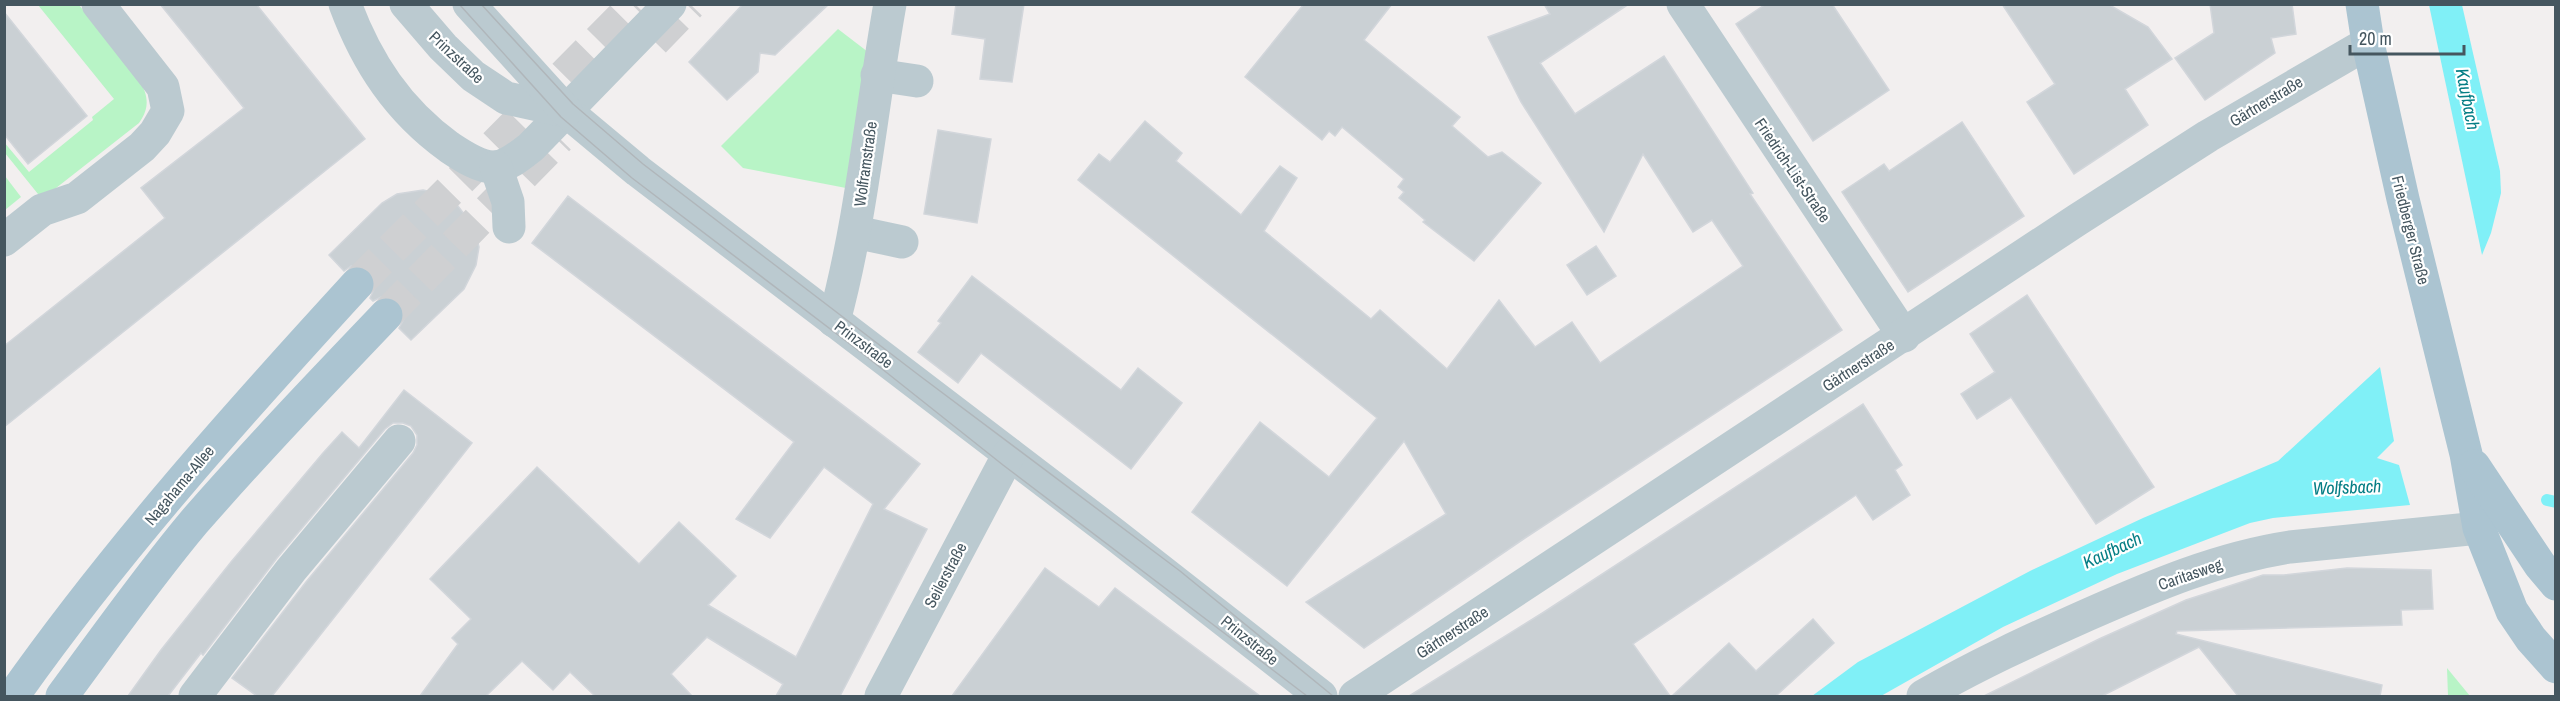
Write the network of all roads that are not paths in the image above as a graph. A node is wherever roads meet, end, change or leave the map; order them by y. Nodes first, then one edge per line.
1 (98, 4) edge
2 (345, 4) edge
3 (406, 4) edge
4 (469, 4) edge
5 (670, 4) edge
6 (890, 4) edge
7 (1683, 4) edge
8 (2362, 4) edge
9 (2368, 43) junction
10 (877, 75) junction
11 (916, 81) dead end
12 (566, 111) junction
13 (496, 167) junction
14 (509, 227) dead end
15 (855, 232) junction
16 (4, 240) edge
17 (902, 242) dead end
18 (357, 284) tunnel mouth
19 (386, 315) tunnel mouth
20 (834, 321) junction
21 (1904, 336) junction
22 (399, 441) dead end
23 (1009, 454) junction
24 (2466, 454) junction
25 (2479, 528) junction
26 (2550, 572) edge
27 (2556, 667) edge
28 (13, 696) edge
29 (62, 696) edge
30 (195, 696) edge
31 (881, 696) edge
32 (1321, 696) edge
33 (1355, 696) edge
34 (1923, 696) edge

1 - 16 street
2 - 13 street
3 - 12 street, Prinzstraße
4 - 12 street
5 - 12 street
6 - 10 street, Wolframstraße
7 - 21 street, Friedrich-List-Straße
8 - 9 main road, Friedberger Straße
9 - 21 street, Gärtnerstraße
9 - 24 main road, Friedberger Straße
10 - 11 street
10 - 15 street, Wolframstraße
12 - 13 street
12 - 20 street, Prinzstraße
13 - 14 street
15 - 17 street
15 - 20 street, Wolframstraße
18 - 28 main road, Nagahama-Allee
19 - 29 main road
20 - 23 street, Prinzstraße
21 - 33 street, Gärtnerstraße
22 - 30 street
23 - 31 street, Seilerstraße
23 - 32 street, Prinzstraße
24 - 25 main road, Friedberger Straße
24 - 26 main road, Friedberger Straße
25 - 27 main road, Friedberger Straße
25 - 34 street, Caritasweg

